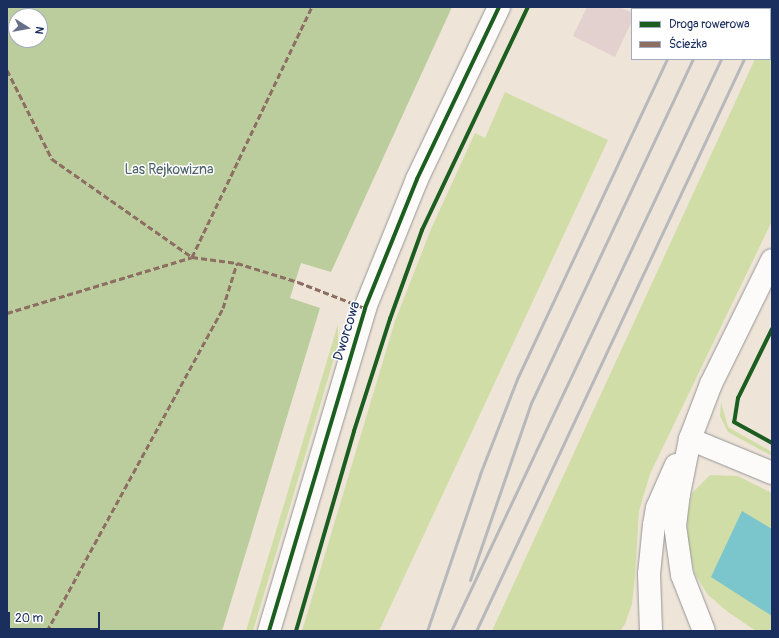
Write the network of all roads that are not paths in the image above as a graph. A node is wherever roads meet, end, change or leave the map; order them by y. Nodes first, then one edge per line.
1 (499, 7) edge
2 (772, 260) edge
3 (690, 439) junction
4 (772, 473) edge
5 (269, 631) edge
6 (651, 631) edge
7 (704, 631) edge

1 - 5 street, Dworcowa
2 - 3 street
3 - 4 street
3 - 6 street
3 - 7 street

